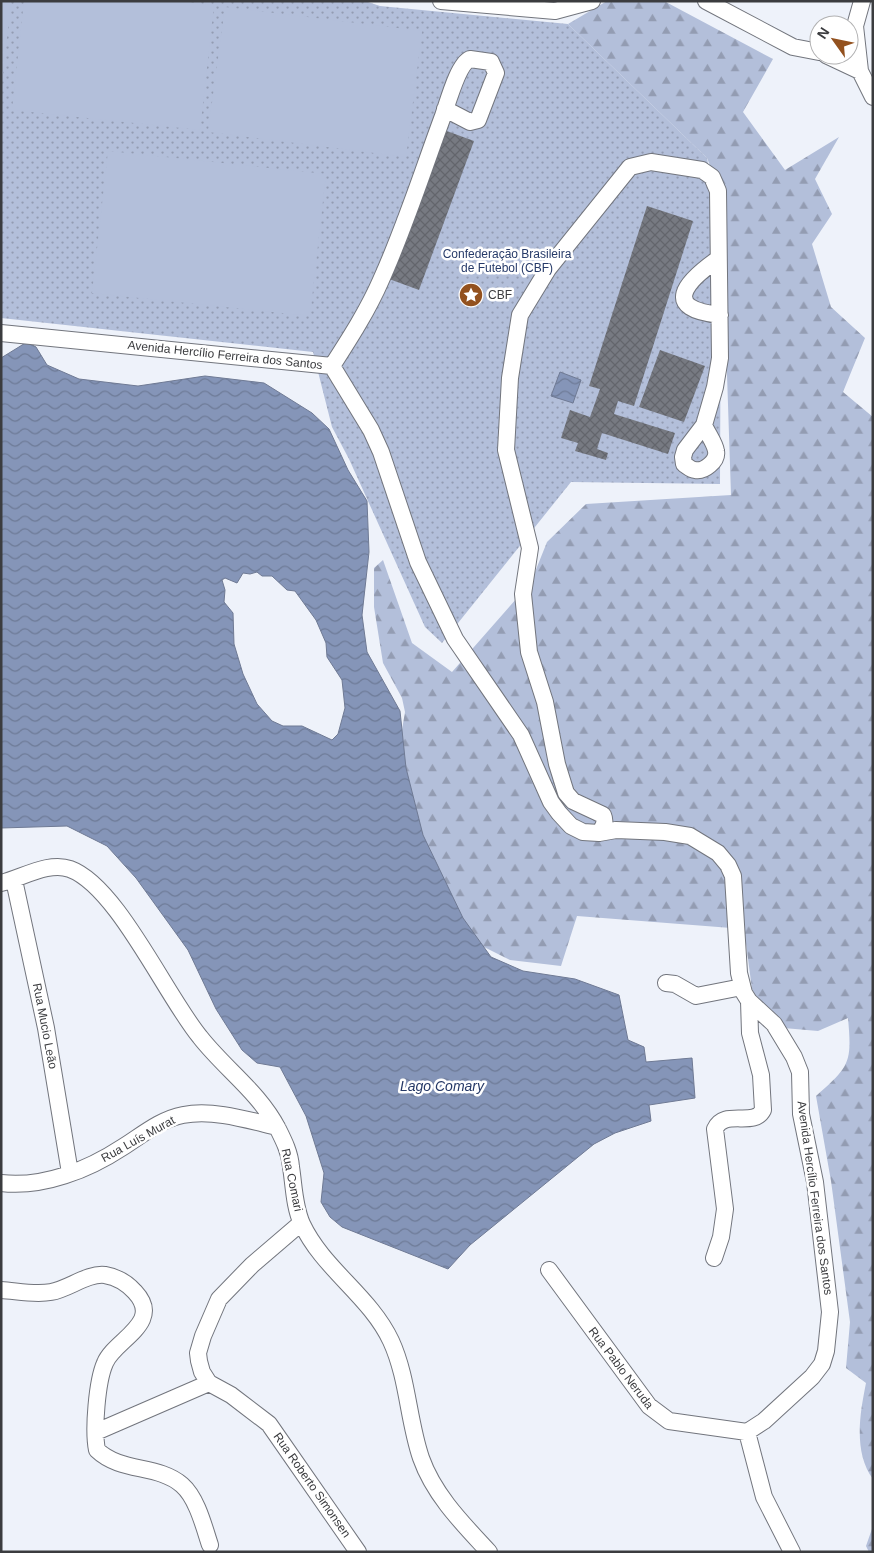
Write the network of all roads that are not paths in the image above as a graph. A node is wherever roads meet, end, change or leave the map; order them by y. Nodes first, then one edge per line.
1 (441, 1) edge
2 (592, 1) edge
3 (706, 1) edge
4 (862, 1) edge
5 (857, 15) edge
6 (809, 50) edge
7 (847, 65) edge
8 (859, 65) edge
9 (860, 71) junction
10 (873, 97) edge
11 (445, 109) dead end
12 (718, 259) junction
13 (720, 315) junction
14 (1, 333) edge
15 (332, 366) junction
16 (704, 425) dead end
17 (599, 832) junction
18 (8, 881) edge
19 (666, 983) dead end
20 (746, 994) junction
21 (277, 1127) junction
22 (70, 1173) junction
23 (1, 1183) edge
24 (301, 1223) junction
25 (714, 1258) dead end
26 (549, 1270) dead end
27 (1, 1290) edge
28 (209, 1383) junction
29 (96, 1432) junction
30 (746, 1432) junction
31 (210, 1545) dead end
32 (358, 1552) edge
33 (489, 1552) edge
34 (792, 1552) edge

1 - 2 street
3 - 6 street
4 - 5 street
7 - 9 street
8 - 9 street
9 - 10 street
11 - 15 street
12 - 13 street
12 - 13 street
12 - 17 street
13 - 16 street
14 - 15 street, Avenida Hercílio Ferreira dos Santos
15 - 17 street, Avenida Hercílio Ferreira dos Santos
17 - 20 street, Avenida Hercílio Ferreira dos Santos
18 - 21 street, Rua Comari
18 - 22 street, Rua Mucio Leão
19 - 20 street
20 - 25 street
20 - 30 street, Avenida Hercílio Ferreira dos Santos
21 - 22 street, Rua Luís Murat
21 - 24 street, Rua Comari
22 - 23 street, Rua Luís Murat
24 - 28 street
24 - 33 street, Rua Comari
26 - 30 street, Rua Pablo Neruda
27 - 29 street
28 - 29 street
28 - 32 street, Rua Roberto Simonsen
29 - 31 street
30 - 34 street

